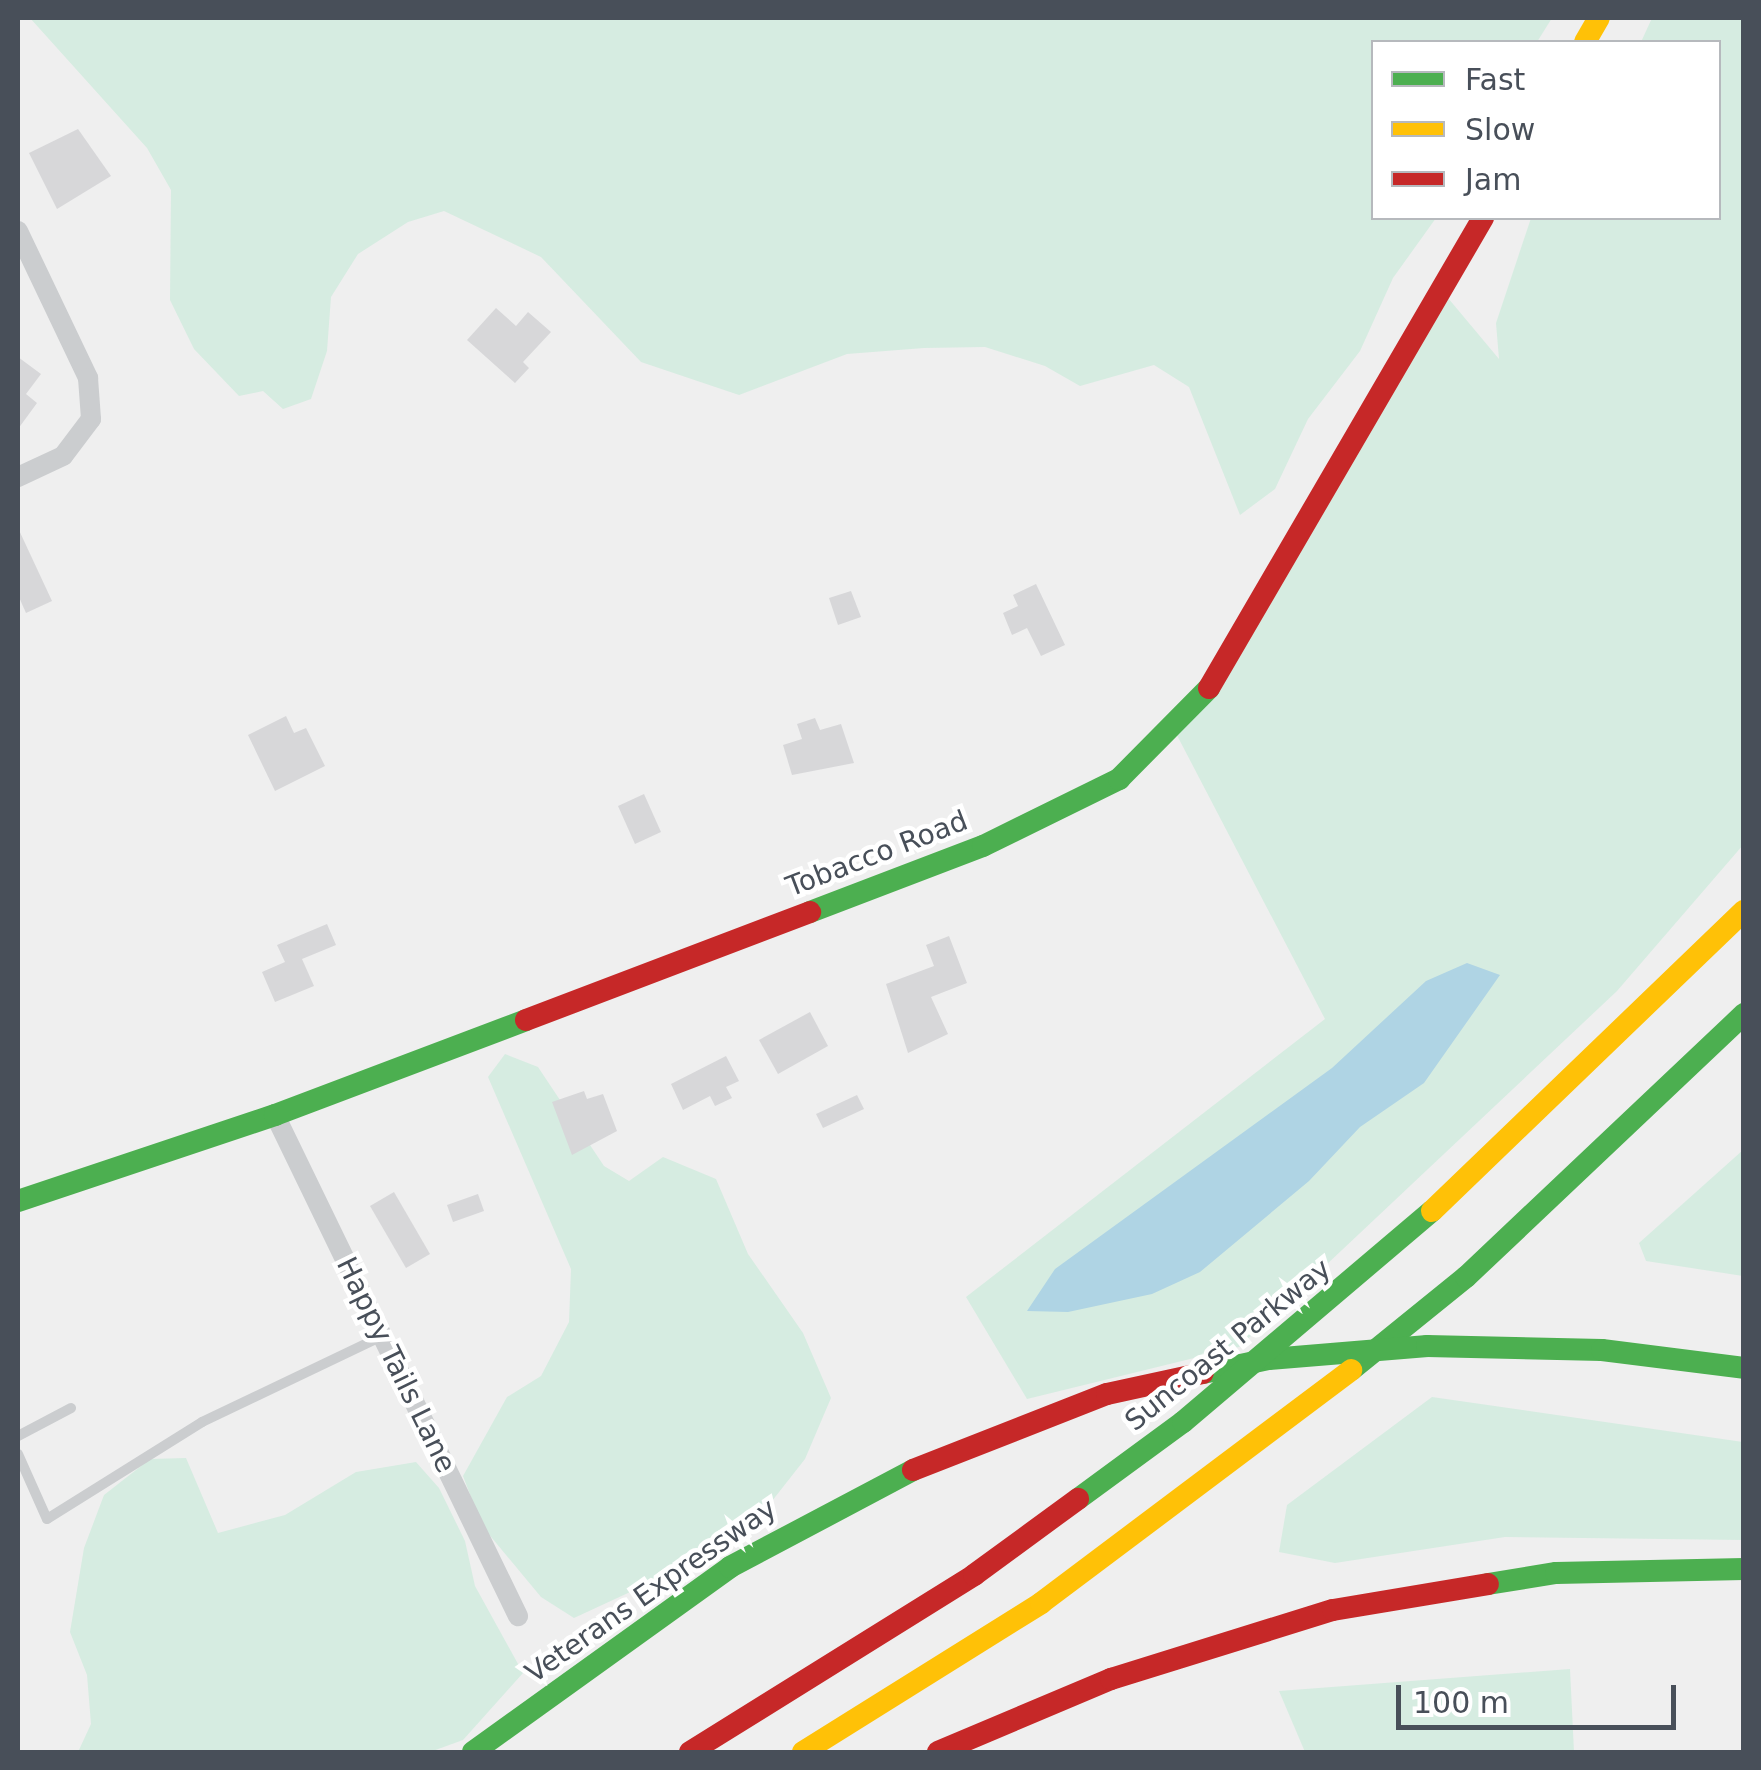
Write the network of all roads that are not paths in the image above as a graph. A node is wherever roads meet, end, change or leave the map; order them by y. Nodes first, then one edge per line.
1 (1599, 18) edge
2 (1586, 40) edge
3 (1482, 220) edge
4 (18, 231) edge
5 (18, 477) edge
6 (1744, 894) edge
7 (1744, 911) edge
8 (1661, 994) junction
9 (1744, 1014) edge
10 (275, 1115) junction
11 (18, 1202) edge
12 (382, 1336) junction
13 (1744, 1368) edge
14 (71, 1408) dead end
15 (18, 1436) edge
16 (18, 1454) edge
17 (1744, 1569) edge
18 (518, 1616) dead end
19 (474, 1752) edge
20 (690, 1752) edge
21 (803, 1752) edge
22 (938, 1752) edge

1 - 2 main road
3 - 10 main road, Tobacco Road
4 - 5 street
6 - 8 main road
7 - 8 main road, Suncoast Parkway
8 - 20 main road, Suncoast Parkway
9 - 21 main road
10 - 11 main road, Tobacco Road
10 - 12 street, Happy Tails Lane
12 - 16 lane
12 - 18 street, Happy Tails Lane
13 - 19 main road, Veterans Expressway
14 - 15 lane
17 - 22 main road

